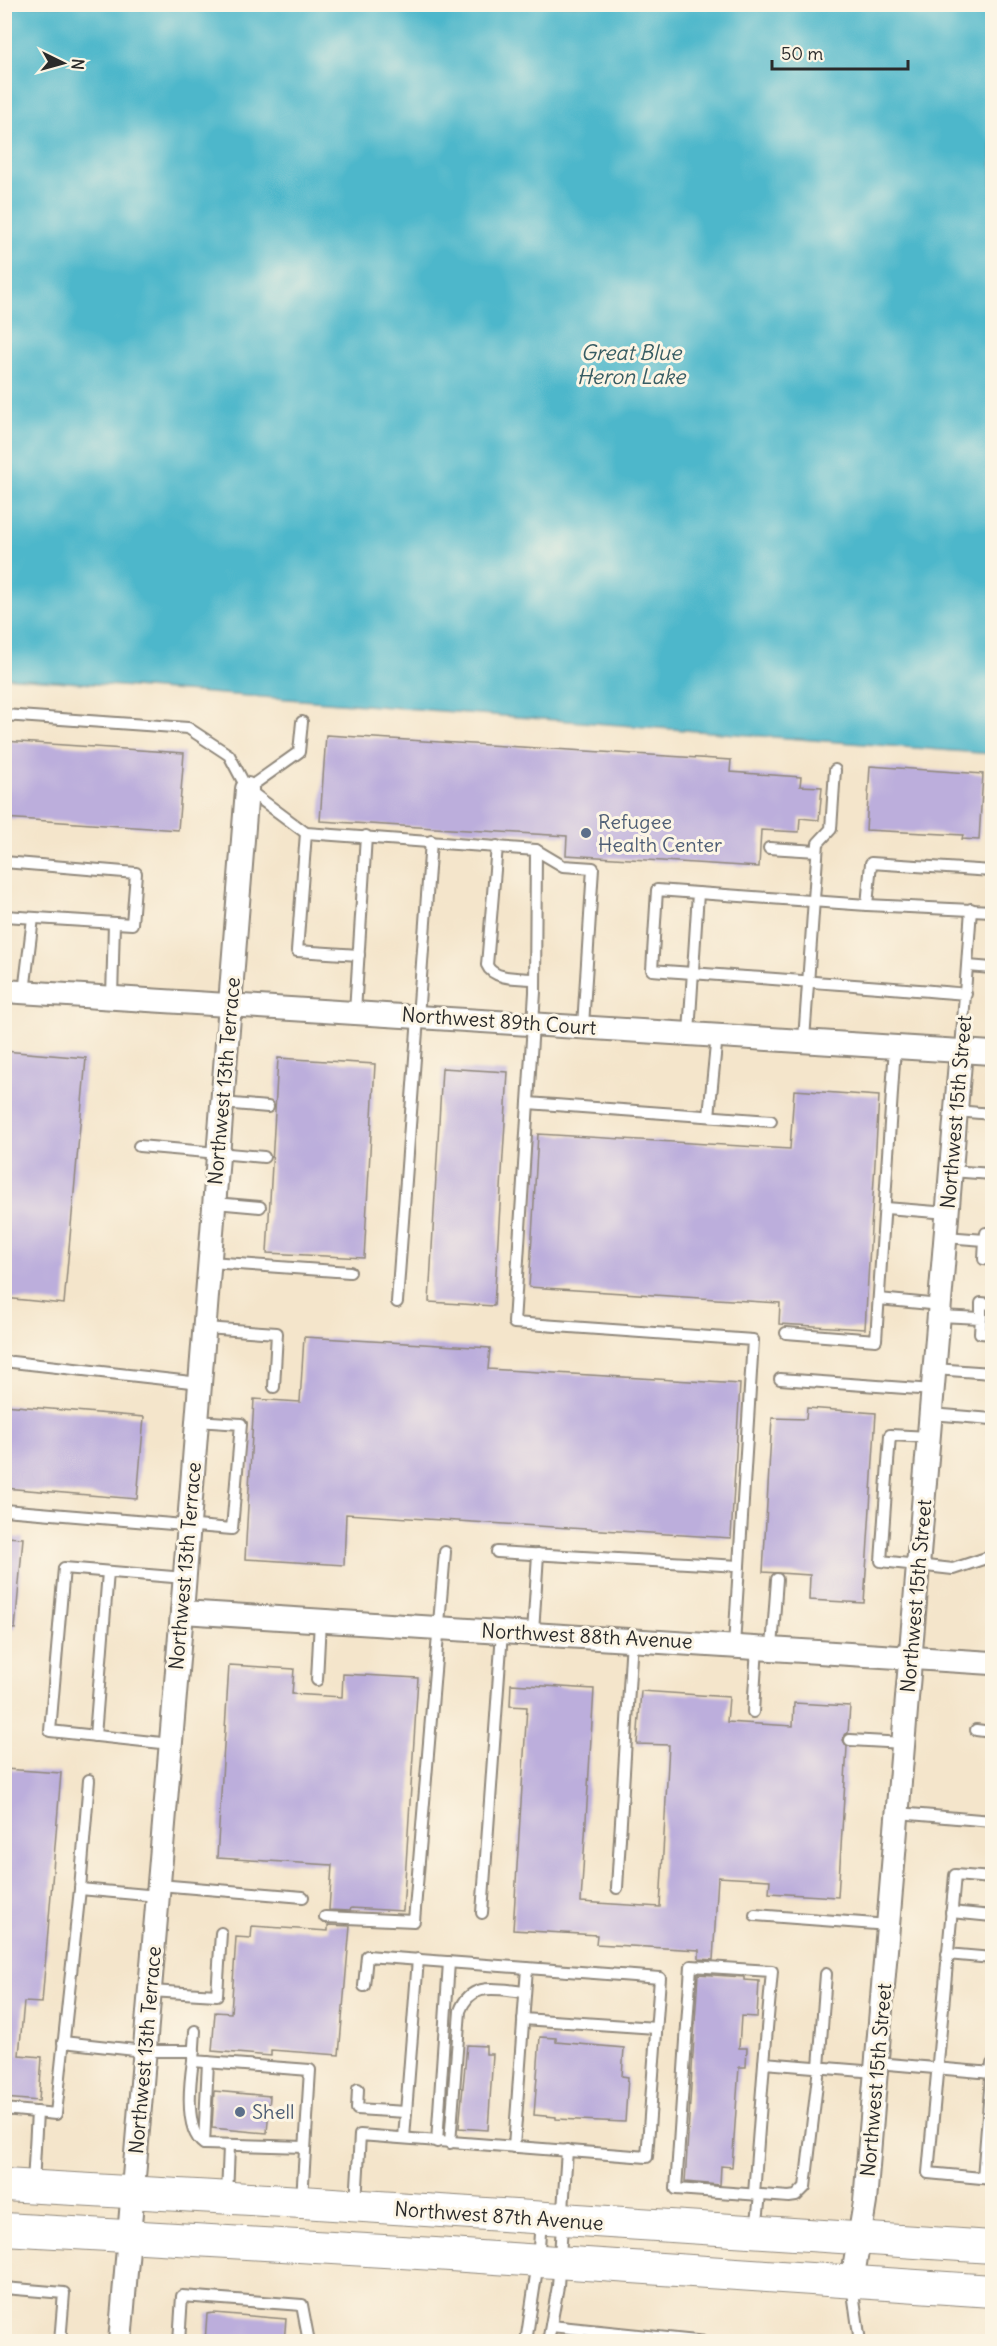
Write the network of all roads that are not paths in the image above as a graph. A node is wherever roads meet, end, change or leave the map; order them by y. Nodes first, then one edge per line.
1 (4, 715) edge
2 (302, 722) dead end
3 (835, 770) dead end
4 (248, 789) junction
5 (306, 833) junction
6 (366, 836) junction
7 (431, 841) junction
8 (497, 846) junction
9 (769, 848) dead end
10 (536, 850) junction
11 (818, 851) junction
12 (4, 862) edge
13 (993, 872) edge
14 (698, 893) junction
15 (814, 902) junction
16 (867, 905) junction
17 (970, 909) junction
18 (993, 910) edge
19 (4, 916) edge
20 (33, 918) junction
21 (114, 923) junction
22 (359, 955) junction
23 (968, 966) junction
24 (993, 968) edge
25 (693, 973) junction
26 (535, 979) junction
27 (808, 981) junction
28 (14, 991) edge
29 (966, 994) junction
30 (112, 997) junction
31 (230, 1004) junction
32 (355, 1012) junction
33 (417, 1016) junction
34 (533, 1023) junction
35 (583, 1026) junction
36 (689, 1033) junction
37 (717, 1035) junction
38 (804, 1040) junction
39 (896, 1046) junction
40 (961, 1050) junction
41 (993, 1053) edge
42 (222, 1103) junction
43 (528, 1103) junction
44 (268, 1107) dead end
45 (956, 1111) junction
46 (993, 1114) edge
47 (709, 1116) junction
48 (771, 1121) dead end
49 (139, 1146) dead end
50 (218, 1153) junction
51 (264, 1157) dead end
52 (951, 1171) junction
53 (993, 1173) edge
54 (215, 1203) junction
55 (260, 1207) dead end
56 (886, 1208) junction
57 (948, 1213) junction
58 (989, 1236) edge
59 (945, 1237) junction
60 (993, 1260) edge
61 (210, 1262) junction
62 (350, 1272) dead end
63 (879, 1299) junction
64 (397, 1302) dead end
65 (993, 1304) edge
66 (940, 1310) junction
67 (981, 1318) junction
68 (205, 1328) junction
69 (786, 1333) dead end
70 (993, 1334) edge
71 (12, 1362) dead end
72 (993, 1373) edge
73 (780, 1379) dead end
74 (934, 1380) junction
75 (200, 1383) junction
76 (274, 1387) dead end
77 (931, 1414) junction
78 (993, 1419) edge
79 (197, 1421) junction
80 (929, 1437) junction
81 (4, 1510) edge
82 (189, 1525) junction
83 (446, 1552) dead end
84 (497, 1552) dead end
85 (538, 1554) junction
86 (993, 1556) edge
87 (919, 1565) junction
88 (739, 1566) junction
89 (108, 1572) junction
90 (184, 1578) junction
91 (777, 1579) dead end
92 (182, 1612) junction
93 (320, 1620) junction
94 (440, 1627) junction
95 (502, 1632) junction
96 (533, 1633) junction
97 (632, 1639) junction
98 (734, 1646) junction
99 (765, 1648) junction
100 (911, 1658) junction
101 (993, 1663) edge
102 (317, 1680) dead end
103 (753, 1712) dead end
104 (976, 1730) dead end
105 (993, 1732) edge
106 (95, 1736) junction
107 (850, 1740) dead end
108 (904, 1743) junction
109 (171, 1744) junction
110 (89, 1780) dead end
111 (898, 1813) junction
112 (993, 1821) edge
113 (993, 1878) edge
114 (616, 1888) dead end
115 (80, 1889) junction
116 (158, 1891) junction
117 (303, 1897) dead end
118 (951, 1912) junction
119 (482, 1913) dead end
120 (755, 1916) dead end
121 (993, 1916) edge
122 (325, 1917) dead end
123 (889, 1925) junction
124 (221, 1933) dead end
125 (947, 1954) junction
126 (993, 1958) edge
127 (418, 1959) junction
128 (449, 1962) junction
129 (527, 1968) junction
130 (826, 1974) dead end
131 (364, 1986) dead end
132 (150, 1991) junction
133 (525, 1992) junction
134 (523, 2019) junction
135 (656, 2028) junction
136 (195, 2031) dead end
137 (63, 2042) junction
138 (144, 2051) junction
139 (194, 2056) junction
140 (208, 2062) junction
141 (765, 2063) junction
142 (993, 2064) edge
143 (819, 2067) junction
144 (877, 2068) junction
145 (937, 2068) junction
146 (992, 2073) edge
147 (358, 2089) dead end
148 (4, 2109) edge
149 (37, 2112) junction
150 (406, 2112) junction
151 (404, 2138) junction
152 (436, 2142) junction
153 (450, 2143) junction
154 (204, 2144) junction
155 (229, 2146) junction
156 (305, 2147) junction
157 (514, 2147) junction
158 (567, 2150) junction
159 (988, 2178) edge
160 (18, 2186) edge
161 (132, 2193) junction
162 (757, 2195) junction
163 (226, 2198) junction
164 (302, 2202) junction
165 (356, 2206) junction
166 (551, 2220) junction
167 (4, 2229) edge
168 (755, 2232) junction
169 (128, 2237) junction
170 (858, 2239) junction
171 (993, 2247) edge
172 (549, 2263) junction
173 (852, 2282) junction
174 (4, 2288) edge
175 (993, 2291) edge
176 (551, 2326) junction
177 (60, 2342) edge
178 (120, 2342) edge
179 (178, 2342) edge
180 (309, 2342) edge
181 (526, 2342) edge
182 (548, 2342) edge
183 (706, 2342) edge
184 (860, 2342) edge

1 - 4 lane
2 - 4 lane
3 - 11 lane
4 - 5 lane
4 - 31 street, Northwest 13th Terrace
5 - 6 lane
5 - 22 lane
6 - 7 lane
6 - 22 lane
7 - 8 lane
7 - 33 lane
8 - 10 lane
8 - 26 lane
9 - 11 lane
10 - 26 lane
10 - 35 lane
11 - 15 lane
12 - 21 lane
13 - 16 lane
14 - 15 lane
14 - 25 lane
14 - 25 lane
15 - 16 lane
15 - 27 lane
16 - 17 lane
17 - 18 lane
17 - 23 lane, Northwest 15th Street
19 - 20 lane
20 - 21 lane
20 - 28 lane
21 - 30 lane
22 - 32 lane
23 - 24 lane
23 - 29 lane, Northwest 15th Street
25 - 27 lane
25 - 36 lane
26 - 34 lane
27 - 29 lane
27 - 38 lane
28 - 30 street, Northwest 89th Court
29 - 40 lane, Northwest 15th Street
30 - 31 street, Northwest 89th Court
31 - 32 street, Northwest 89th Court
31 - 42 street, Northwest 13th Terrace
32 - 33 street, Northwest 89th Court
33 - 34 street, Northwest 89th Court
33 - 64 lane
34 - 35 street, Northwest 89th Court
34 - 43 lane
35 - 36 street, Northwest 89th Court
36 - 37 street, Northwest 89th Court
37 - 38 street, Northwest 89th Court
37 - 47 lane
38 - 39 street, Northwest 89th Court
39 - 40 street, Northwest 89th Court
39 - 56 lane
40 - 41 street, Northwest 89th Court
40 - 45 street, Northwest 15th Street
42 - 44 lane
42 - 50 street, Northwest 13th Terrace
43 - 47 lane
43 - 88 lane
45 - 46 lane
45 - 52 street, Northwest 15th Street
47 - 48 lane
49 - 50 lane
50 - 51 lane
50 - 54 street, Northwest 13th Terrace
52 - 53 lane
52 - 57 street, Northwest 15th Street
54 - 55 lane
54 - 61 street, Northwest 13th Terrace
56 - 57 lane
56 - 63 lane
57 - 59 street, Northwest 15th Street
58 - 59 lane
58 - 60 lane
59 - 66 street, Northwest 15th Street
61 - 62 lane
61 - 68 street, Northwest 13th Terrace
63 - 66 lane
63 - 69 lane
65 - 67 lane
66 - 67 lane
66 - 74 street, Northwest 15th Street
67 - 70 lane
68 - 75 street, Northwest 13th Terrace
68 - 76 lane
71 - 75 lane
72 - 74 lane
73 - 74 lane
74 - 77 street, Northwest 15th Street
75 - 79 street, Northwest 13th Terrace
77 - 78 lane
77 - 80 street, Northwest 15th Street
79 - 82 street, Northwest 13th Terrace
79 - 82 lane
80 - 87 street, Northwest 15th Street
80 - 87 lane
81 - 82 lane
82 - 90 street, Northwest 13th Terrace
83 - 94 lane
84 - 85 lane
85 - 88 lane
85 - 96 lane
86 - 87 lane
87 - 100 street, Northwest 15th Street
88 - 98 lane
89 - 90 lane
89 - 106 lane
89 - 106 lane
90 - 92 street, Northwest 13th Terrace
91 - 99 lane
92 - 93 street, Northwest 88th Avenue
92 - 109 street, Northwest 13th Terrace
93 - 94 street, Northwest 88th Avenue
93 - 102 lane
94 - 95 street, Northwest 88th Avenue
94 - 122 lane
95 - 96 street, Northwest 88th Avenue
95 - 119 lane
96 - 97 street, Northwest 88th Avenue
97 - 98 street, Northwest 88th Avenue
97 - 114 lane
98 - 99 street, Northwest 88th Avenue
99 - 100 street, Northwest 88th Avenue
99 - 103 lane
100 - 101 street, Northwest 88th Avenue
100 - 108 street, Northwest 15th Street
104 - 105 lane
106 - 109 lane
107 - 108 lane
108 - 111 street, Northwest 15th Street
109 - 116 street, Northwest 13th Terrace
110 - 115 lane
111 - 112 lane
111 - 123 street, Northwest 15th Street
113 - 118 lane
115 - 116 lane
115 - 137 lane
116 - 117 lane
116 - 132 street, Northwest 13th Terrace
118 - 121 lane
118 - 125 lane
120 - 123 lane
123 - 144 street, Northwest 15th Street
124 - 132 lane
125 - 126 lane
125 - 145 lane
127 - 128 lane
127 - 131 lane
127 - 150 lane
128 - 129 lane
128 - 152 lane
129 - 133 lane
129 - 135 lane
130 - 143 lane
132 - 138 street, Northwest 13th Terrace
133 - 134 lane
133 - 153 lane
134 - 135 lane
134 - 157 lane
135 - 158 lane
136 - 139 lane
137 - 138 lane
137 - 149 lane
138 - 139 lane
138 - 161 street, Northwest 13th Terrace
139 - 140 lane
139 - 154 lane
140 - 154 lane
140 - 156 lane
141 - 143 lane
141 - 162 lane
141 - 162 lane
142 - 146 lane
143 - 144 lane
143 - 162 lane
144 - 145 lane
144 - 170 street, Northwest 15th Street
145 - 146 lane
145 - 159 lane
146 - 159 lane
147 - 150 lane
148 - 149 lane
149 - 160 lane
150 - 151 lane
151 - 152 lane
151 - 165 lane
152 - 153 lane
153 - 157 lane
154 - 155 lane
155 - 156 lane
155 - 163 lane
156 - 164 lane
157 - 158 lane
158 - 166 lane
160 - 161 main road, Northwest 87th Avenue
161 - 163 main road, Northwest 87th Avenue
161 - 169 street, Northwest 13th Terrace
162 - 168 lane
163 - 164 main road, Northwest 87th Avenue
164 - 165 main road, Northwest 87th Avenue
165 - 166 main road, Northwest 87th Avenue
166 - 168 main road, Northwest 87th Avenue
166 - 172 lane
166 - 172 lane
167 - 169 main road
168 - 170 main road, Northwest 87th Avenue
169 - 172 main road
169 - 178 street, Northwest 13th Terrace
170 - 171 main road, Northwest 87th Avenue
170 - 173 street, Northwest 15th Street
172 - 173 main road
172 - 176 lane
172 - 181 lane
173 - 175 main road
173 - 184 lane
174 - 177 lane
176 - 182 lane
176 - 183 lane
179 - 180 lane

